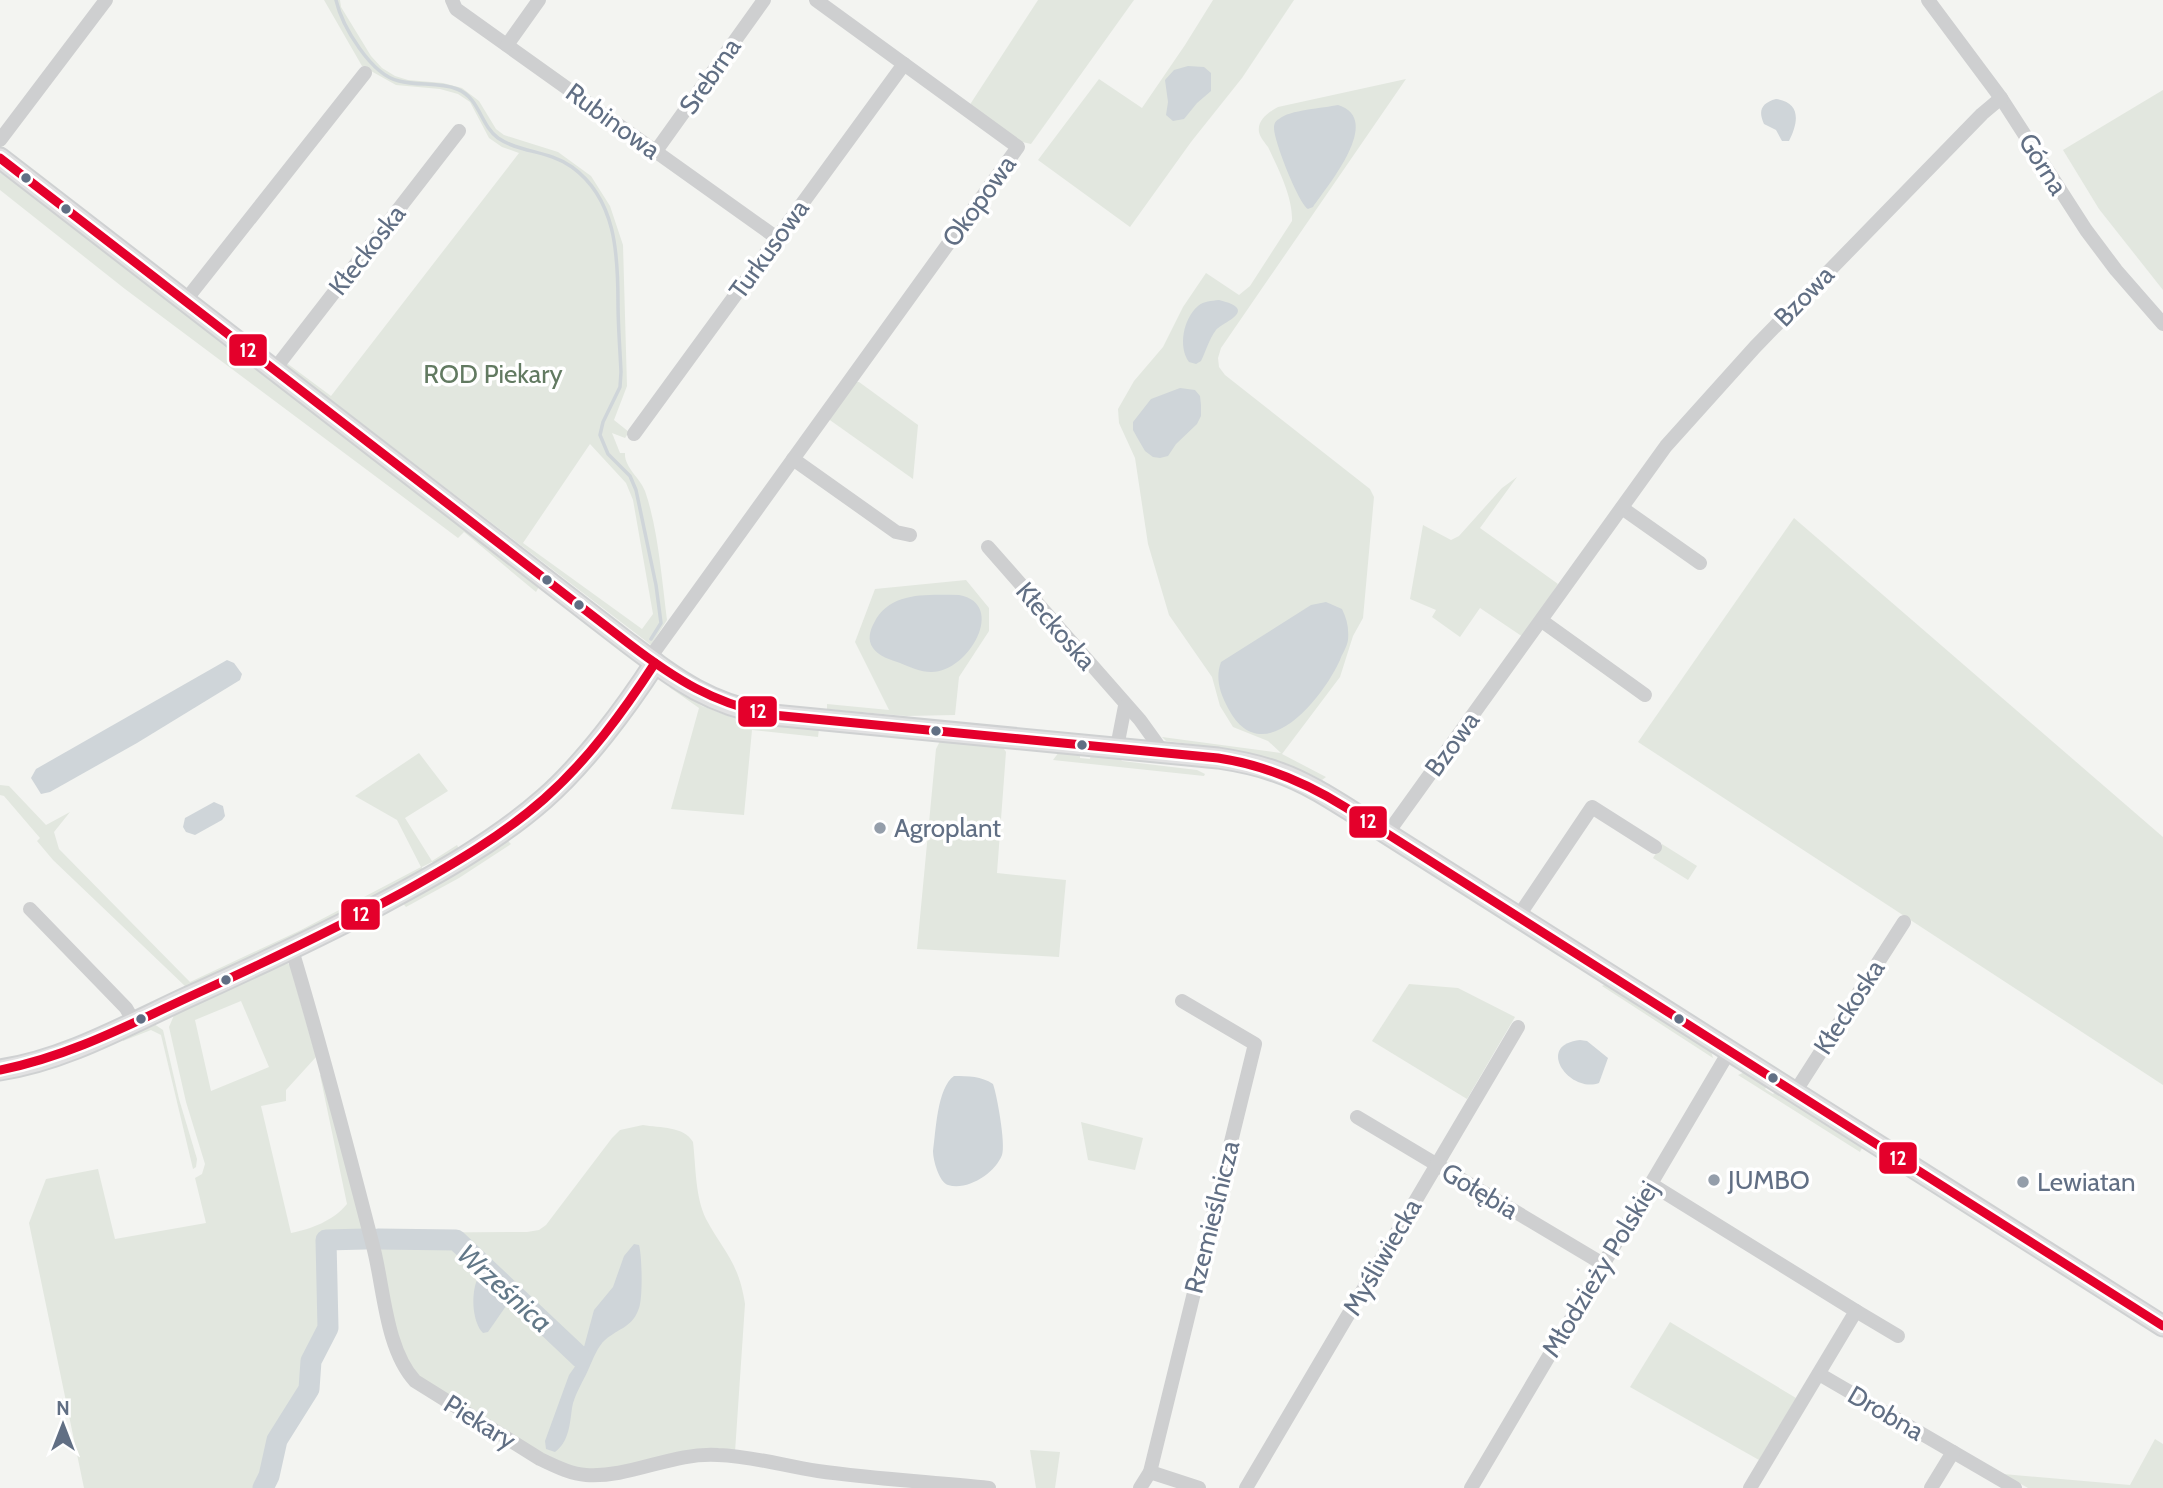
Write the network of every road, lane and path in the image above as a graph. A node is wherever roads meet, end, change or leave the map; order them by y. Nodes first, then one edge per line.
1 (106, 0) edge
2 (452, 0) edge
3 (539, 0) edge
4 (764, 0) edge
5 (816, 0) edge
6 (1928, 0) edge
7 (507, 45) junction
8 (904, 64) junction
9 (365, 73) dead end
10 (2001, 98) junction
11 (459, 131) dead end
12 (0, 140) edge
13 (656, 151) junction
14 (0, 158) edge
15 (777, 238) junction
16 (185, 301) junction
17 (2163, 324) edge
18 (274, 370) junction
19 (634, 434) dead end
20 (793, 459) junction
21 (1622, 508) junction
22 (910, 535) dead end
23 (988, 547) dead end
24 (1700, 563) dead end
25 (1542, 621) junction
26 (652, 661) junction
27 (1645, 695) dead end
28 (1125, 706) junction
29 (1117, 747) junction
30 (1163, 752) junction
31 (1387, 834) junction
32 (1655, 847) dead end
33 (30, 909) dead end
34 (1518, 917) junction
35 (1904, 922) dead end
36 (292, 950) junction
37 (1182, 1000) dead end
38 (134, 1022) junction
39 (1518, 1027) dead end
40 (1730, 1050) junction
41 (0, 1070) edge
42 (1795, 1092) junction
43 (1357, 1118) dead end
44 (1436, 1164) junction
45 (1651, 1184) junction
46 (1603, 1264) junction
47 (1856, 1311) junction
48 (2163, 1326) edge
49 (1898, 1336) dead end
50 (1819, 1374) junction
51 (1953, 1452) junction
52 (1150, 1472) junction
53 (887, 1483) edge
54 (989, 1488) edge
55 (1140, 1488) edge
56 (1199, 1488) edge
57 (1246, 1488) edge
58 (1471, 1488) edge
59 (1750, 1488) edge
60 (1931, 1488) edge
61 (2015, 1488) edge

1 - 12 street
2 - 7 street, Rubinowa
3 - 7 street
4 - 13 street, Srebrna
5 - 8 street, Okopowa
6 - 10 street, Górna
7 - 13 street, Rubinowa
8 - 15 street, Turkusowa
8 - 20 street, Okopowa
9 - 16 street
10 - 17 street, Górna
10 - 21 street, Bzowa
11 - 18 street, Kłeckoska
13 - 15 street, Rubinowa
14 - 16 main road
15 - 19 street, Turkusowa
16 - 18 main road
18 - 26 main road
20 - 22 street
20 - 26 street, Okopowa
21 - 24 street
21 - 25 street, Bzowa
23 - 28 street, Kłeckoska
25 - 27 street
25 - 31 street, Bzowa
26 - 29 main road
26 - 36 main road
28 - 29 street
28 - 30 street, Kłeckoska
29 - 30 main road
30 - 31 main road
31 - 34 main road
32 - 34 street
33 - 38 street
34 - 40 main road
35 - 42 street, Kłeckoska
36 - 38 main road
36 - 53 street, Piekary
37 - 52 street, Rzemieślnicza
38 - 41 main road
39 - 44 street, Myśliwiecka
40 - 42 main road
40 - 45 street, Młodzieży Polskiej
42 - 48 main road
43 - 44 street, Gołębia
44 - 46 street, Gołębia
44 - 57 street, Myśliwiecka
45 - 46 street, Młodzieży Polskiej
45 - 47 street
46 - 58 street, Młodzieży Polskiej
47 - 49 street
47 - 50 street, Drobna
50 - 51 street, Drobna
50 - 59 street
51 - 60 street
51 - 61 street, Drobna
52 - 55 street
52 - 56 street
53 - 54 street, Piekary

